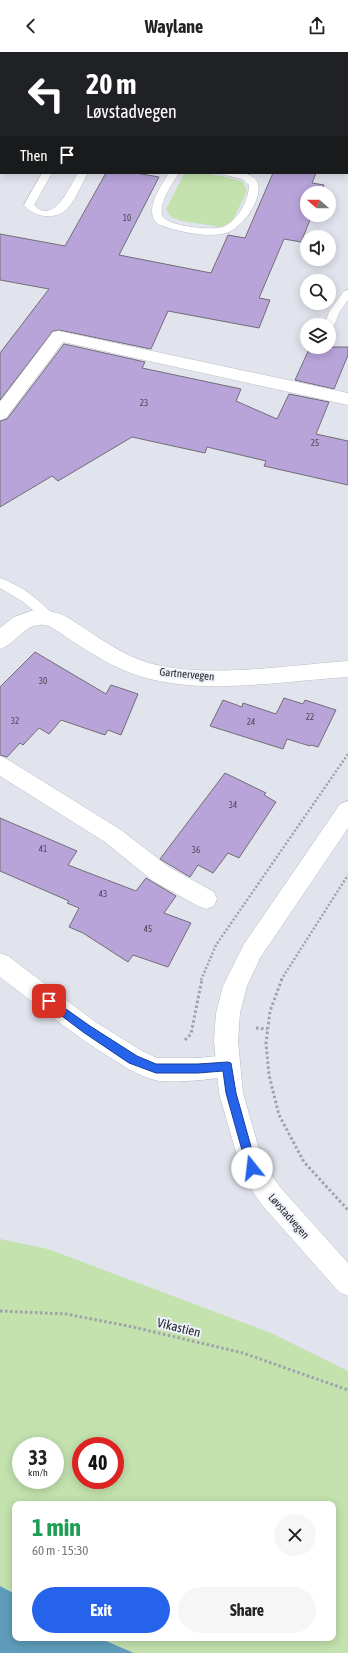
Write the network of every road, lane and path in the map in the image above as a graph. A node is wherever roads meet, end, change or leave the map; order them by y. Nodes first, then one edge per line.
1 (46, 174) edge
2 (82, 174) edge
3 (173, 174) edge
4 (233, 174) edge
5 (348, 293) edge
6 (332, 318) edge
7 (348, 399) edge
8 (0, 414) edge
9 (0, 583) edge
10 (50, 618) junction
11 (0, 641) edge
12 (348, 669) edge
13 (0, 765) edge
14 (348, 810) edge
15 (348, 875) edge
16 (206, 899) dead end
17 (0, 963) edge
18 (252, 1027) dead end
19 (267, 1029) junction
20 (228, 1066) junction
21 (348, 1210) edge
22 (348, 1283) edge
23 (0, 1311) edge
24 (348, 1390) edge

1 - 2 lane
3 - 4 lane
5 - 6 lane
7 - 8 street
9 - 10 lane
10 - 11 street
10 - 12 street, Gartnervegen
13 - 16 street
14 - 20 street
15 - 19 path
17 - 20 street
18 - 19 path
19 - 21 path
20 - 22 street, Løvstadvegen
23 - 24 path, Vikastien

